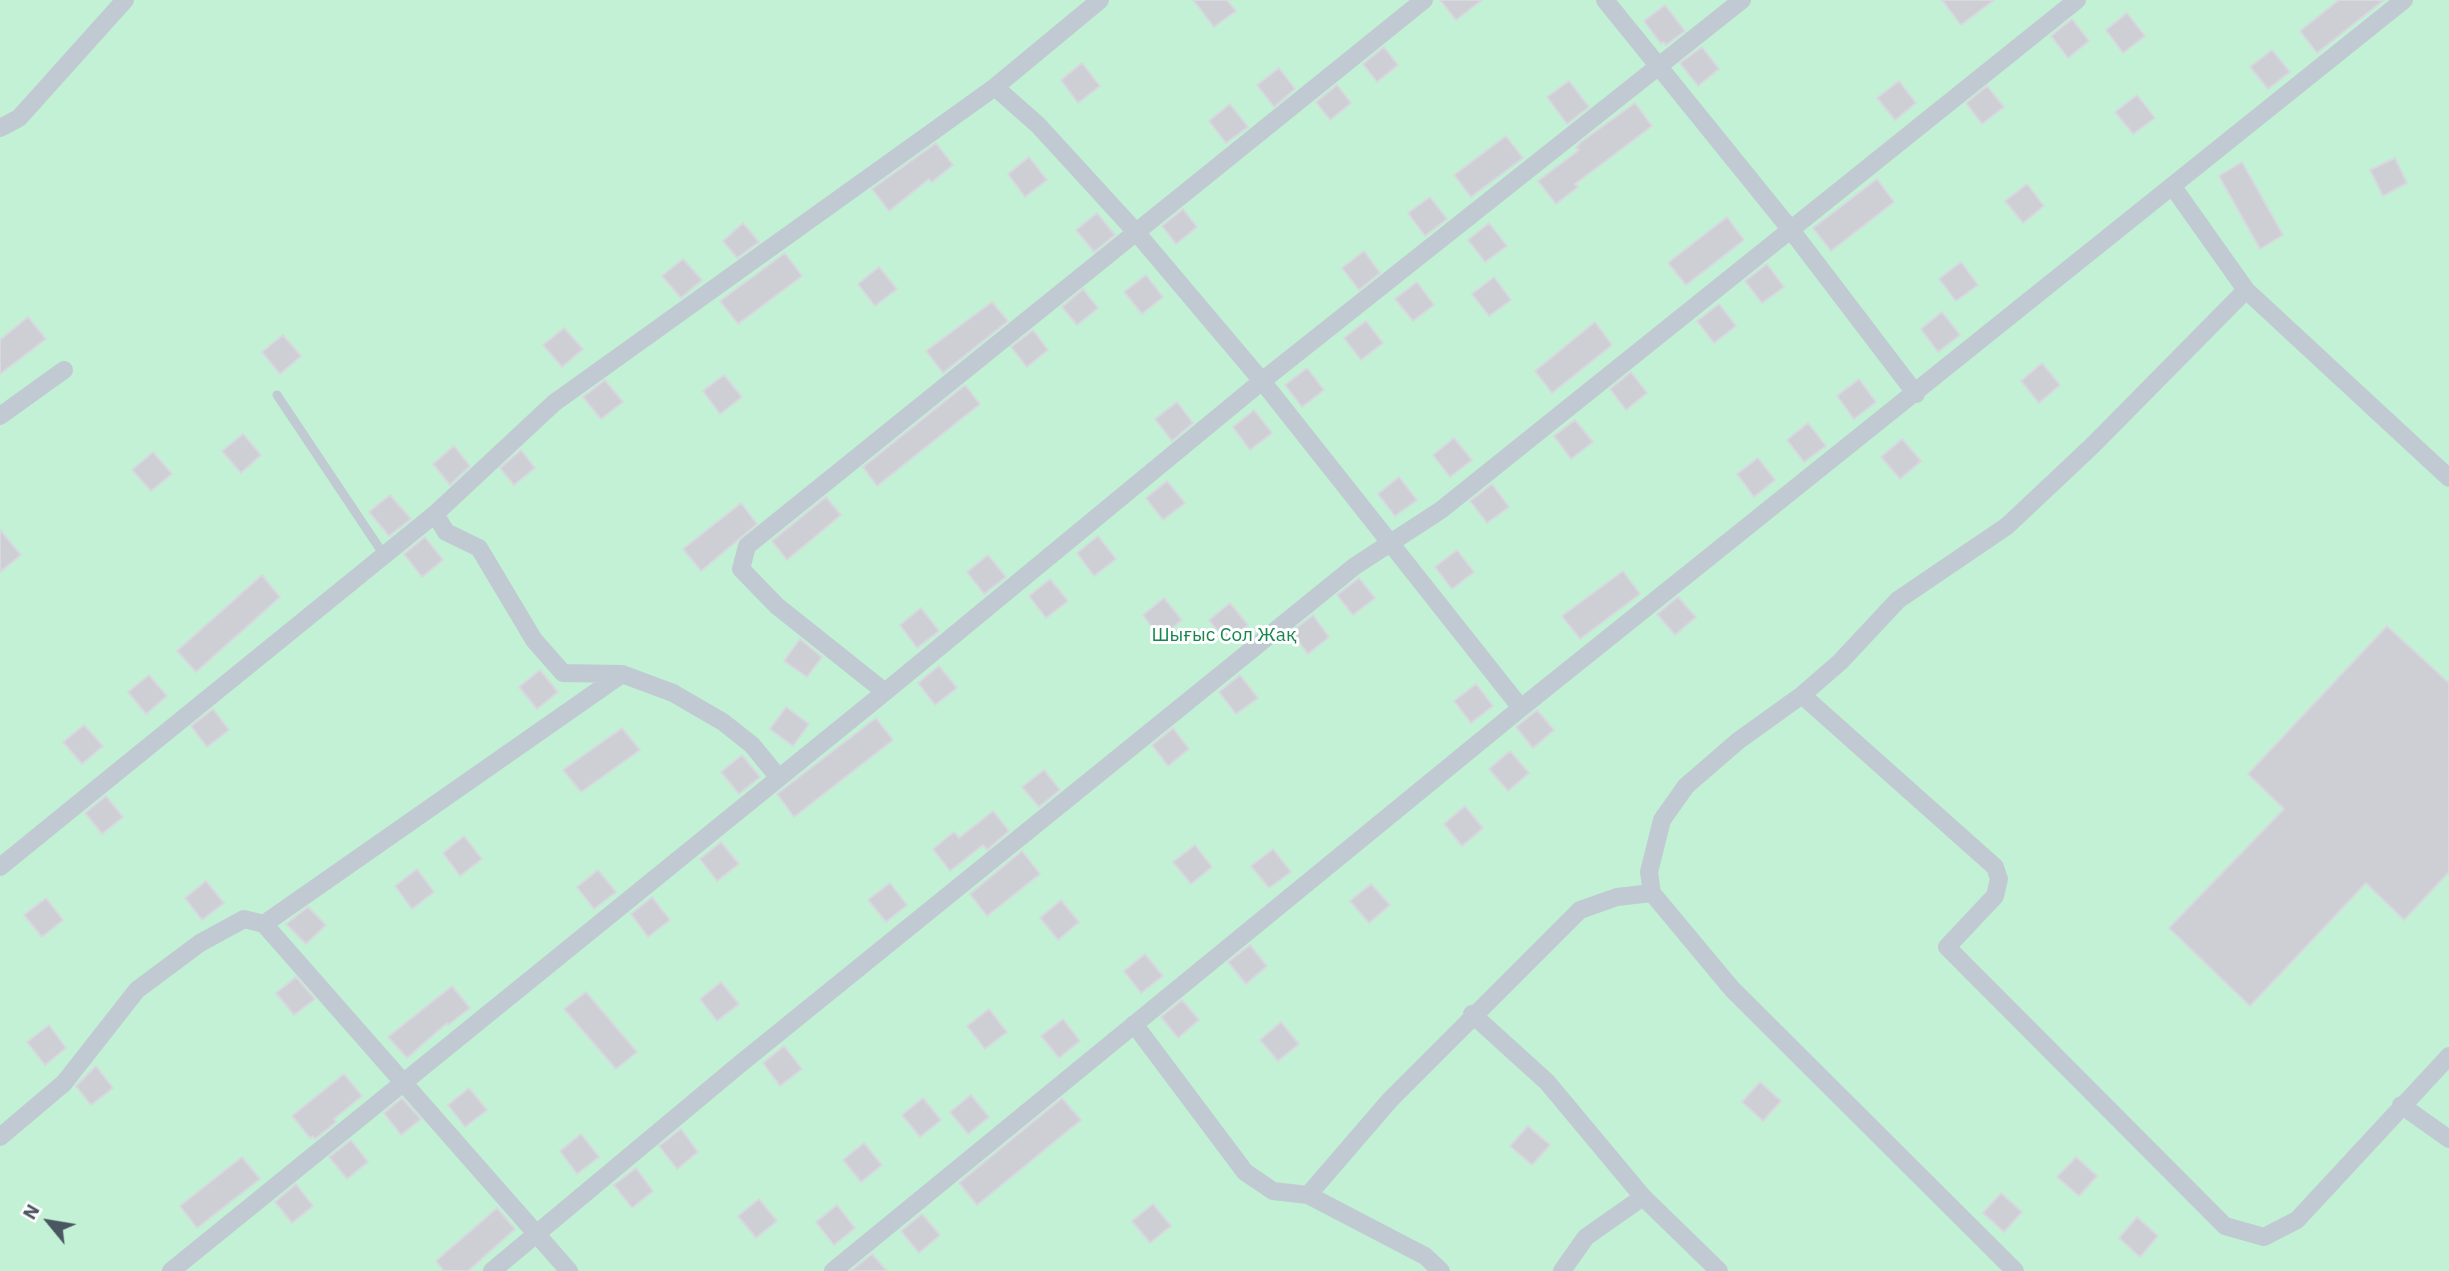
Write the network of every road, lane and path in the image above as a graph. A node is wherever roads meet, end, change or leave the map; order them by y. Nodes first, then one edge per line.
1 (125, 0) edge
2 (1100, 0) edge
3 (1424, 0) edge
4 (1605, 0) edge
5 (1742, 0) edge
6 (2077, 0) edge
7 (2404, 0) edge
8 (1658, 67) junction
9 (995, 87) junction
10 (0, 128) edge
11 (2173, 187) junction
12 (1791, 230) junction
13 (1136, 232) junction
14 (2246, 290) junction
15 (64, 370) dead end
16 (1262, 381) junction
17 (1916, 394) junction
18 (277, 395) dead end
19 (0, 416) edge
20 (2449, 478) edge
21 (435, 514) junction
22 (1391, 544) junction
23 (384, 555) junction
24 (622, 674) junction
25 (885, 692) junction
26 (1802, 695) junction
27 (1521, 708) junction
28 (779, 778) junction
29 (0, 867) edge
30 (1652, 893) junction
31 (264, 924) junction
32 (1472, 1014) junction
33 (1135, 1024) junction
34 (2449, 1056) edge
35 (404, 1083) junction
36 (2401, 1105) junction
37 (0, 1137) edge
38 (2449, 1139) edge
39 (1308, 1195) junction
40 (1643, 1197) junction
41 (535, 1232) junction
42 (171, 1271) edge
43 (492, 1271) edge
44 (569, 1271) edge
45 (832, 1271) edge
46 (1441, 1271) edge
47 (1562, 1271) edge
48 (1719, 1271) edge
49 (2015, 1271) edge

1 - 10 street
2 - 9 street
3 - 13 street
4 - 8 street
5 - 8 street
6 - 12 street
7 - 11 street
8 - 12 street
8 - 16 street
9 - 13 street
9 - 21 street
11 - 14 street
11 - 17 street
12 - 17 street
12 - 22 street
13 - 16 street
13 - 25 street
14 - 20 street
14 - 26 street
15 - 19 street
16 - 22 street
16 - 25 street
17 - 27 street
18 - 23 lane
21 - 23 street
21 - 24 street
22 - 27 street
22 - 41 street
23 - 29 street
24 - 28 street
24 - 31 street
25 - 28 street
26 - 30 street
26 - 36 street
27 - 33 street
28 - 35 street
30 - 32 street
30 - 49 street
31 - 35 street
31 - 37 street
32 - 39 street
32 - 40 street
33 - 39 street
33 - 45 street
34 - 36 street
35 - 41 street
35 - 42 street
36 - 38 street
39 - 46 street
40 - 47 street
40 - 48 street
41 - 43 street
41 - 44 street

